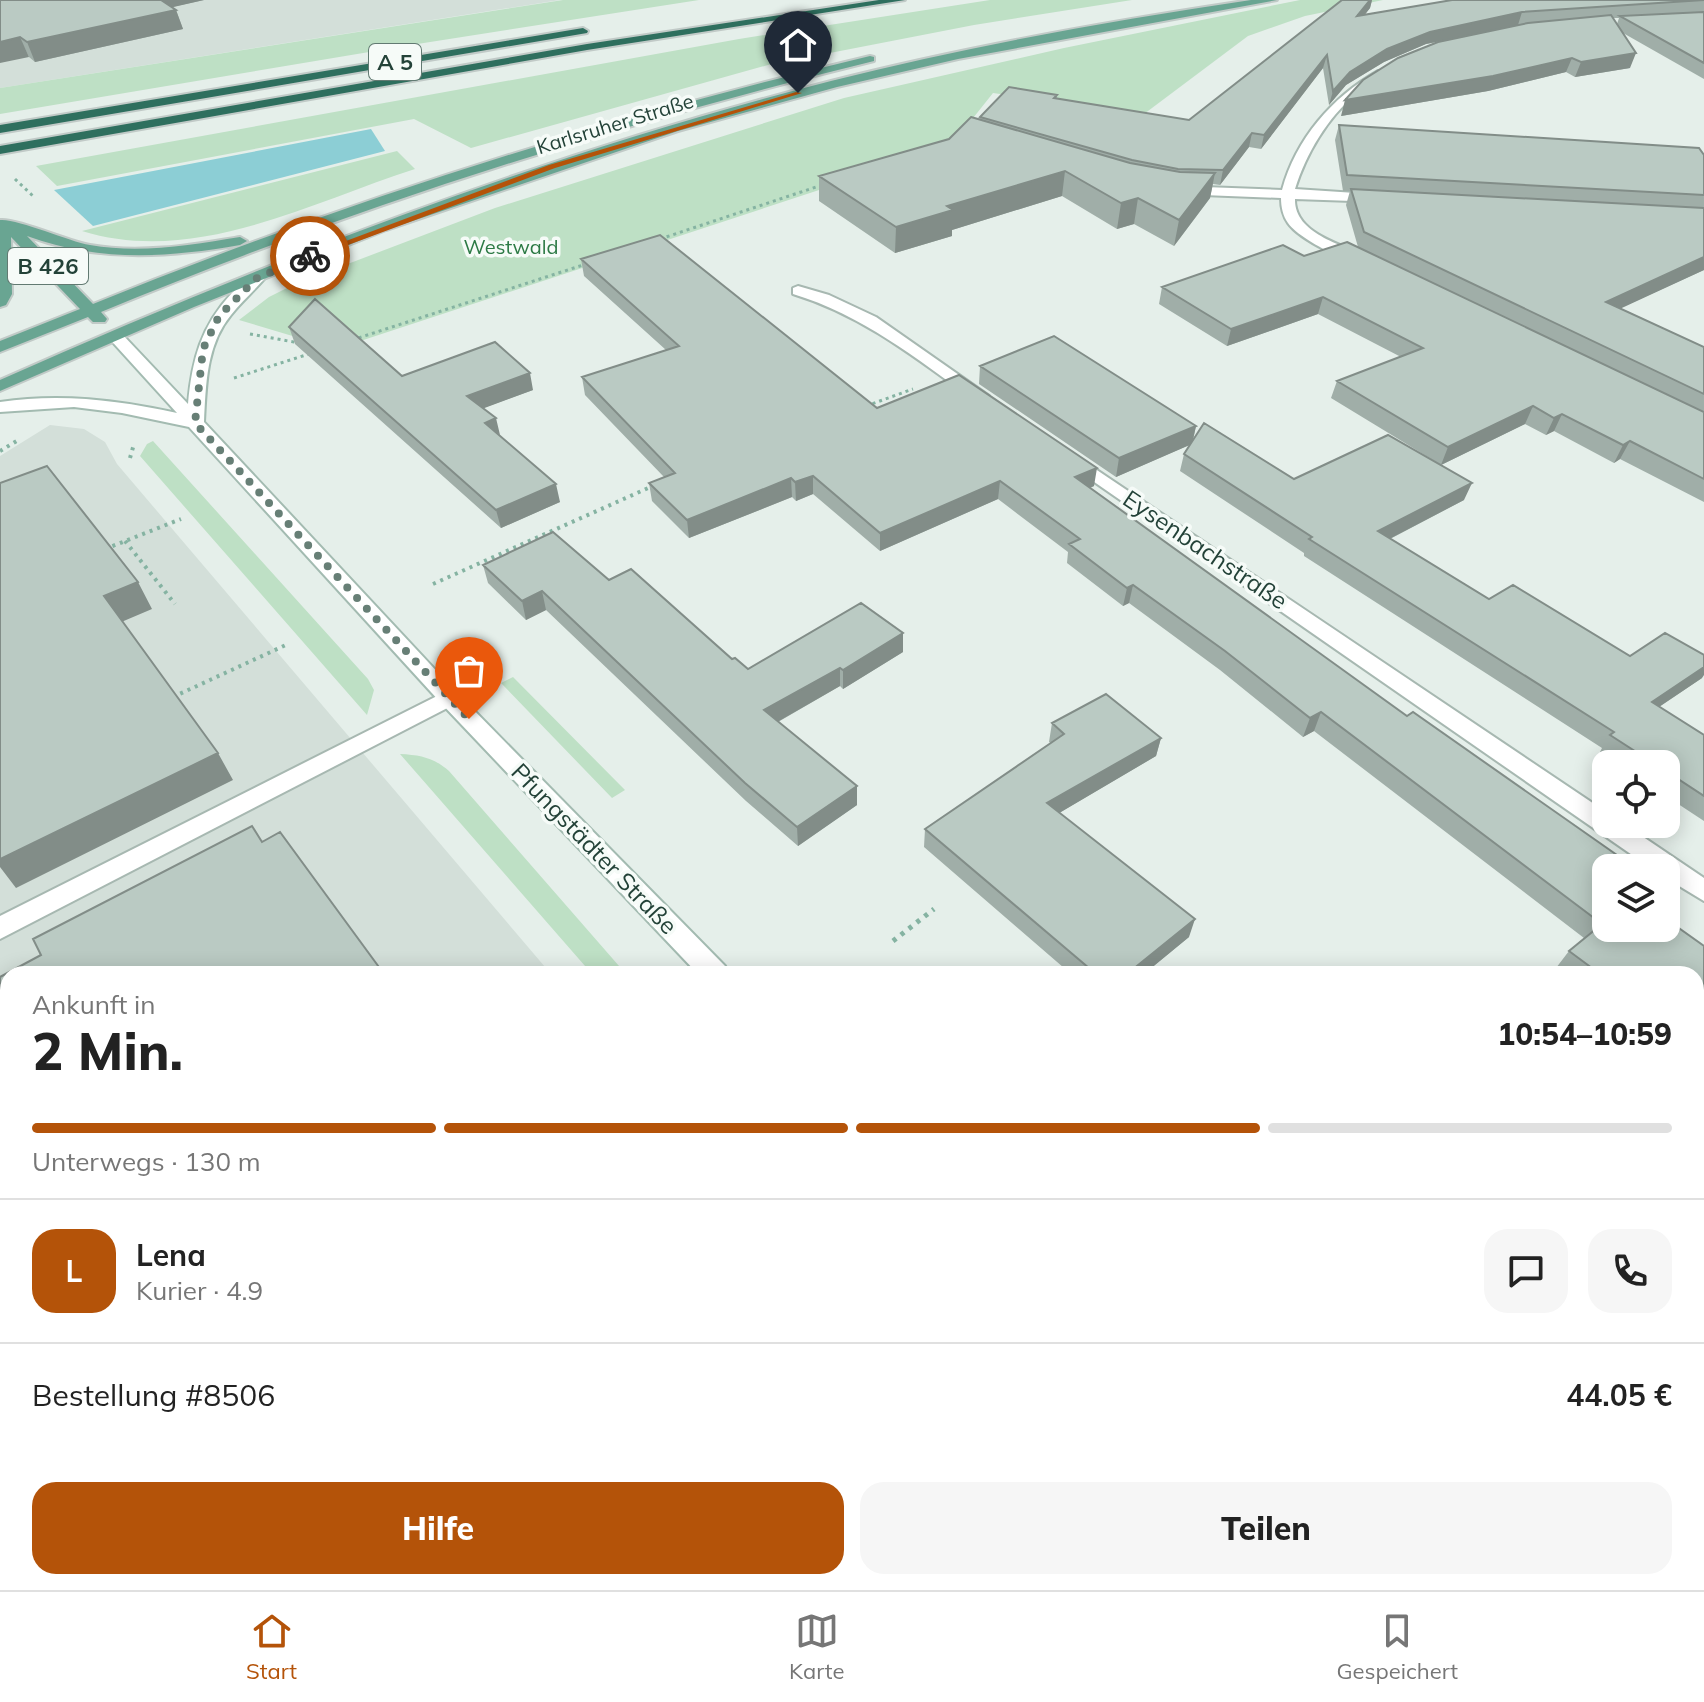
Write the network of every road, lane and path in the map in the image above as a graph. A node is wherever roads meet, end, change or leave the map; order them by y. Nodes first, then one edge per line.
1 (900, 0) edge
2 (1272, 0) edge
3 (602, 28) dead end
4 (889, 54) dead end
5 (1397, 64) edge
6 (0, 129) edge
7 (2, 149) edge
8 (825, 184) edge
9 (1160, 188) edge
10 (1289, 195) junction
11 (1392, 198) edge
12 (2, 220) edge
13 (304, 229) junction
14 (659, 240) edge
15 (598, 260) edge
16 (1374, 265) edge
17 (257, 278) junction
18 (798, 291) dead end
19 (0, 302) edge
20 (90, 310) junction
21 (244, 333) dead end
22 (115, 336) junction
23 (347, 342) edge
24 (0, 347) edge
25 (950, 375) junction
26 (222, 382) dead end
27 (0, 386) edge
28 (0, 407) edge
29 (865, 407) edge
30 (1002, 411) edge
31 (195, 423) junction
32 (16, 442) dead end
33 (1055, 447) edge
34 (0, 451) edge
35 (664, 481) edge
36 (181, 519) dead end
37 (125, 541) junction
38 (105, 549) edge
39 (433, 584) dead end
40 (175, 604) dead end
41 (288, 644) dead end
42 (173, 698) edge
43 (449, 698) junction
44 (1592, 814) edge
45 (1626, 838) edge
46 (1704, 891) edge
47 (934, 909) dead end
48 (0, 928) edge
49 (893, 941) dead end
50 (707, 966) edge

1 - 7 highway, A 5
2 - 17 main road, Karlsruher Straße
3 - 6 highway, A 5
4 - 13 main road, Karlsruher Straße
5 - 10 street
8 - 14 path
9 - 10 street
10 - 11 street
10 - 16 street
12 - 13 main road
12 - 19 main road, B 426
12 - 20 main road, B 426
13 - 20 main road, Karlsruher Straße
15 - 23 path
17 - 22 main road, Karlsruher Straße
17 - 31 street
18 - 25 street
20 - 22 main road, B 426
20 - 24 main road, Karlsruher Straße
21 - 26 path
22 - 27 main road, Karlsruher Straße
22 - 31 street, Pfungstädter Straße
25 - 29 path
25 - 30 street
28 - 31 street
31 - 43 street, Pfungstädter Straße
32 - 34 path
33 - 44 street, Eysenbachstraße
35 - 39 path
36 - 37 path
37 - 38 path
37 - 40 path
41 - 42 path
43 - 48 street
43 - 50 street, Pfungstädter Straße
45 - 46 street, Eysenbachstraße
47 - 49 path

